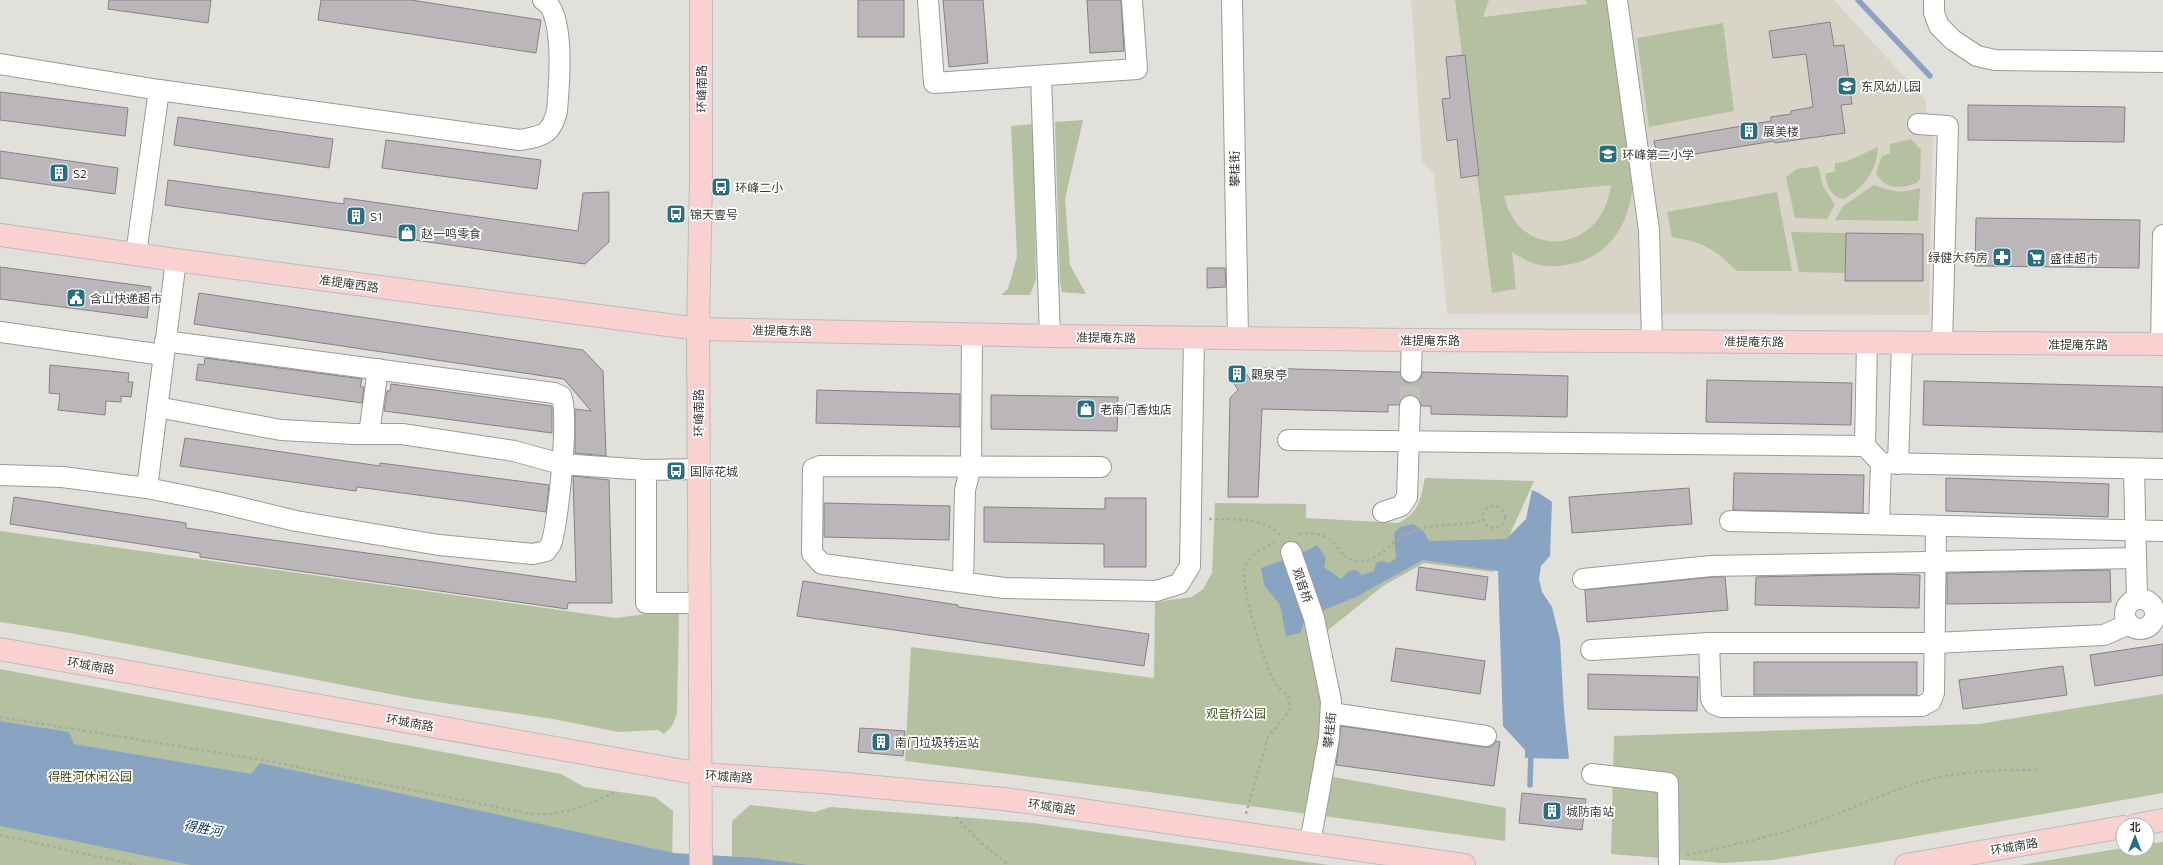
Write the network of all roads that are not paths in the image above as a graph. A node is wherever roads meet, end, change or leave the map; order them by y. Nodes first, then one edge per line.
1 (543, 0) edge
2 (701, 0) edge
3 (928, 0) edge
4 (1132, 0) edge
5 (1232, 0) edge
6 (1618, 0) edge
7 (1934, 0) edge
8 (2163, 62) edge
9 (0, 64) edge
10 (1041, 76) junction
11 (159, 90) junction
12 (1918, 124) dead end
13 (0, 235) edge
14 (2163, 235) edge
15 (136, 254) junction
16 (176, 260) junction
17 (698, 329) junction
18 (0, 332) edge
19 (972, 334) junction
20 (1050, 336) junction
21 (1194, 338) junction
22 (1238, 338) junction
23 (1412, 340) junction
24 (1652, 340) junction
25 (1867, 342) junction
26 (1902, 343) junction
27 (1942, 343) junction
28 (2162, 344) edge
29 (164, 348) junction
30 (378, 369) junction
31 (1411, 372) tunnel mouth
32 (1410, 406) tunnel mouth
33 (157, 407) junction
34 (369, 434) junction
35 (1288, 440) dead end
36 (1410, 442) junction
37 (1865, 446) junction
38 (562, 464) junction
39 (1890, 464) junction
40 (971, 466) junction
41 (1101, 467) dead end
42 (699, 469) junction
43 (2134, 469) junction
44 (2163, 469) edge
45 (646, 470) junction
46 (0, 475) edge
47 (147, 488) junction
48 (1383, 512) dead end
49 (1730, 520) dead end
50 (1879, 524) junction
51 (1936, 526) junction
52 (2136, 530) junction
53 (2163, 531) edge
54 (1287, 545) road end
55 (2136, 558) junction
56 (1936, 562) junction
57 (1584, 579) dead end
58 (963, 582) junction
59 (700, 603) junction
60 (2151, 605) edge
61 (1314, 618) joint
62 (1709, 643) junction
63 (1934, 643) junction
64 (0, 649) edge
65 (1591, 650) dead end
66 (1331, 713) junction
67 (1486, 736) dead end
68 (701, 774) junction
69 (1592, 774) dead end
70 (2115, 828) edge
71 (1310, 843) junction
72 (1669, 862) edge
73 (701, 865) edge
74 (1464, 865) edge
75 (1906, 865) edge

1 - 11 street
2 - 17 main road, 环峰南路
3 - 10 street
4 - 10 street
5 - 22 street, 攀桂街
6 - 24 street
7 - 8 street
9 - 11 street
10 - 20 street
11 - 15 street
12 - 27 street
13 - 15 main road, 准提庵西路
14 - 28 street
15 - 16 main road, 准提庵西路
16 - 17 main road, 准提庵西路
16 - 29 street
17 - 19 main road, 准提庵东路
17 - 42 main road, 环峰南路
18 - 29 street
19 - 20 main road, 准提庵东路
19 - 40 street
20 - 21 main road, 准提庵东路
21 - 22 main road, 准提庵东路
21 - 58 street
22 - 23 main road, 准提庵东路
23 - 24 main road, 准提庵东路
23 - 31 street
24 - 25 main road, 准提庵东路
25 - 26 main road, 准提庵东路
25 - 37 street
26 - 27 main road, 准提庵东路
26 - 39 street
27 - 28 main road, 准提庵东路
29 - 30 street
29 - 33 street
30 - 34 street
30 - 38 street
32 - 36 street
33 - 34 street
33 - 47 street
34 - 38 street
35 - 36 street
36 - 37 street
36 - 48 street
37 - 39 street
38 - 45 street
38 - 47 street
39 - 43 street
39 - 50 street
40 - 41 street
40 - 58 street
40 - 58 street
42 - 45 street
42 - 59 main road, 环峰南路
43 - 44 street
43 - 52 street
45 - 59 street
46 - 47 street
49 - 50 street
50 - 51 street
51 - 52 street
51 - 56 street
52 - 53 street
52 - 55 street
54 - 61 street, 观音桥
55 - 56 street
55 - 60 street
56 - 57 street
56 - 63 street
59 - 68 main road, 环峰南路
60 - 63 street
61 - 66 street, 攀桂街
62 - 63 street
62 - 63 street
62 - 65 street
64 - 68 main road, 环城南路
66 - 67 street
66 - 71 street, 攀桂街
68 - 71 main road, 环城南路
68 - 73 main road, 环峰南路
69 - 72 street
70 - 75 main road, 环城南路
71 - 74 main road, 环城南路

